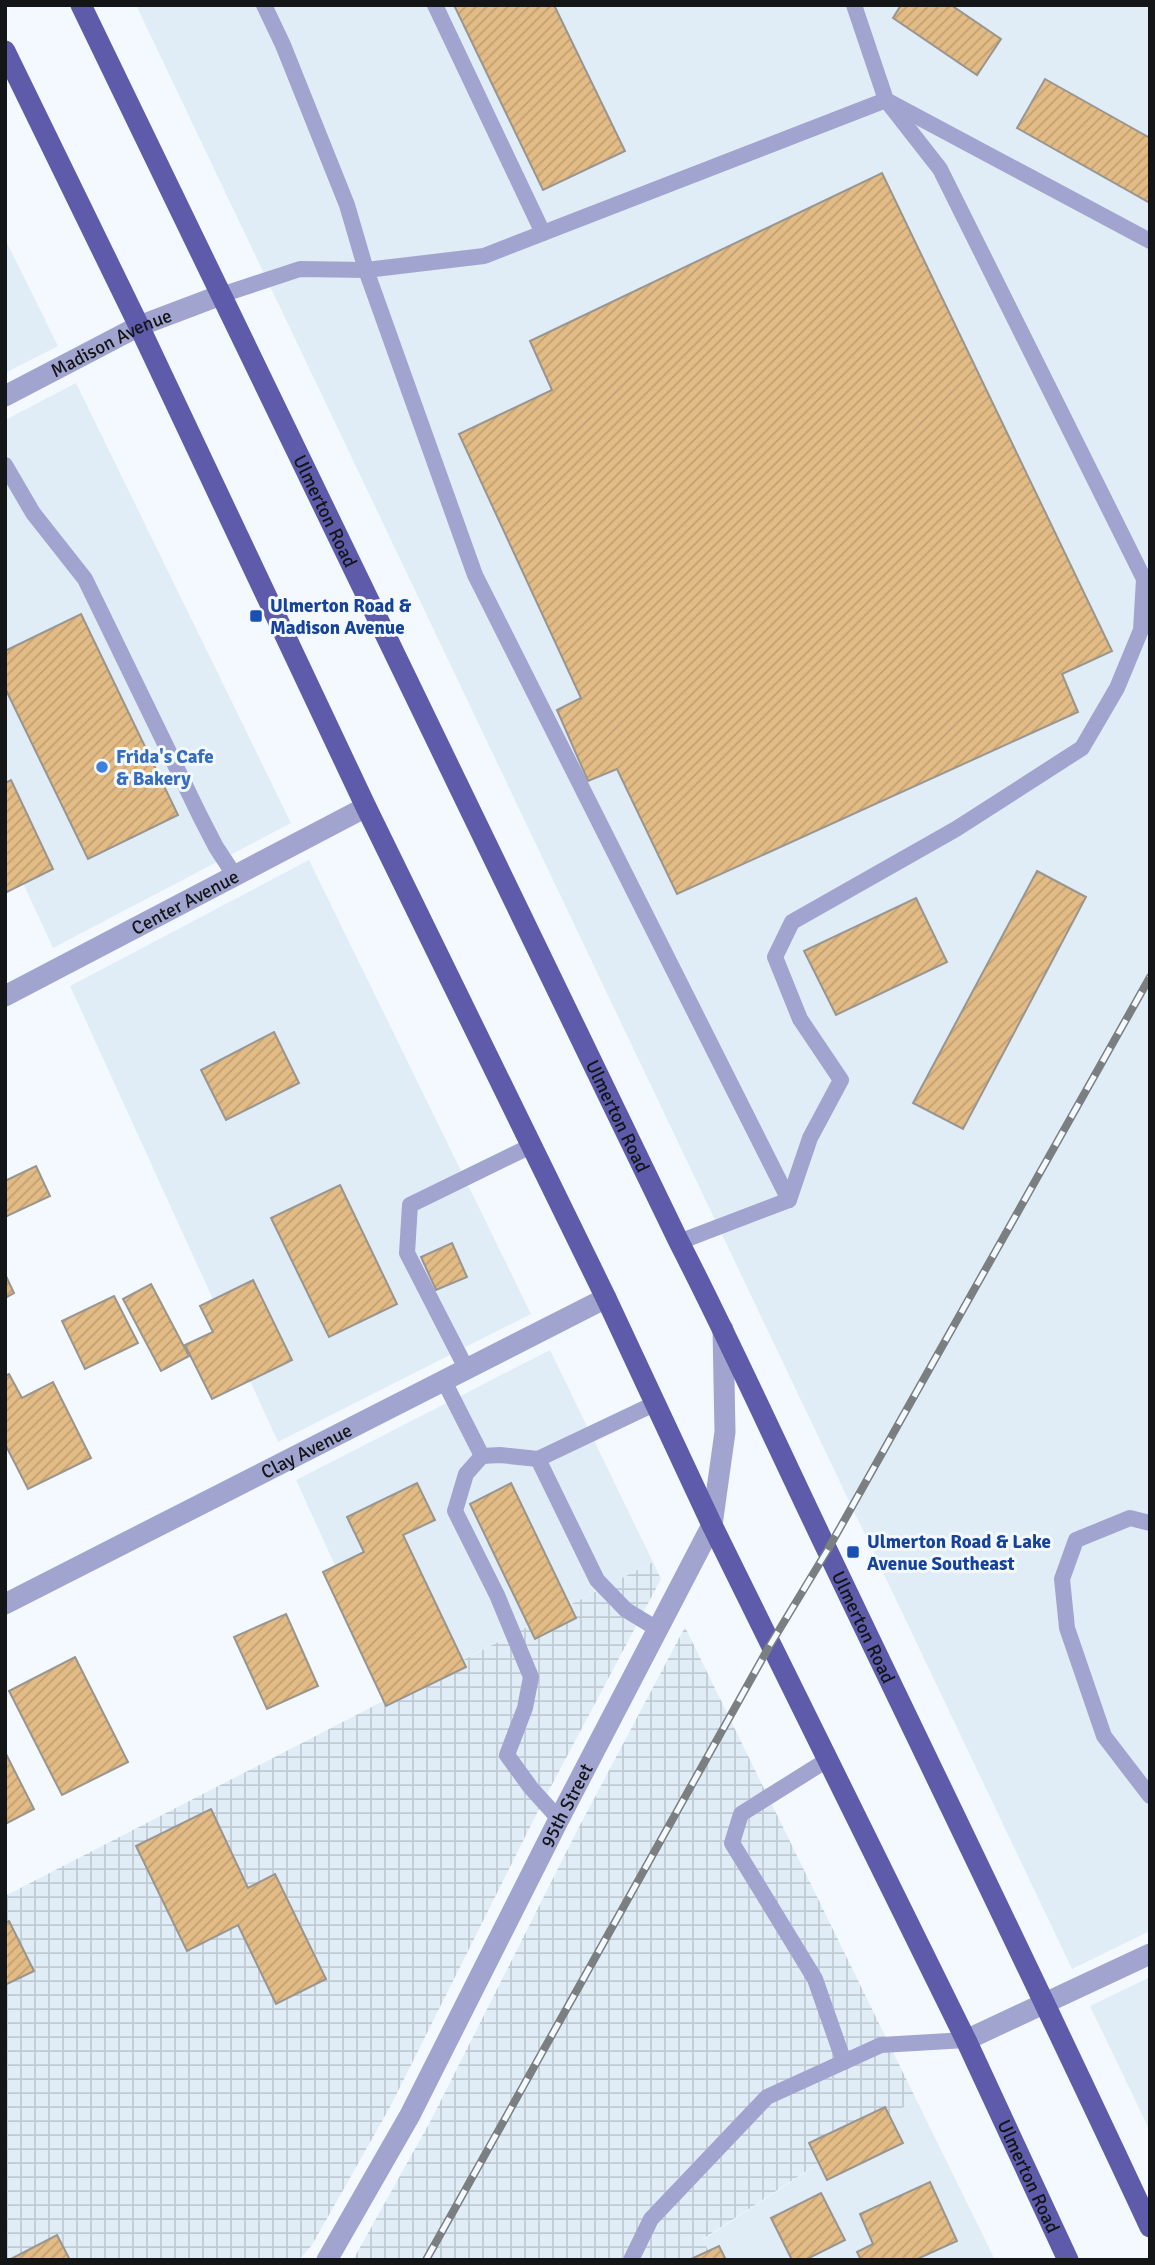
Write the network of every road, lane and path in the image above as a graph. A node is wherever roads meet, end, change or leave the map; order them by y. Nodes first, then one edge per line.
1 (81, 5) edge
2 (264, 5) edge
3 (435, 5) edge
4 (854, 5) edge
5 (5, 51) edge
6 (886, 100) junction
7 (542, 233) junction
8 (1150, 241) edge
9 (366, 270) junction
10 (221, 295) junction
11 (139, 326) junction
12 (5, 396) edge
13 (5, 465) edge
14 (1147, 576) edge
15 (366, 807) junction
16 (235, 876) junction
17 (5, 996) edge
18 (533, 1145) junction
19 (789, 1200) junction
20 (679, 1242) junction
21 (606, 1298) junction
22 (723, 1326) junction
23 (467, 1370) junction
24 (444, 1381) junction
25 (654, 1404) junction
26 (482, 1456) junction
27 (538, 1459) junction
28 (1150, 1523) edge
29 (712, 1525) junction
30 (5, 1604) edge
31 (659, 1630) junction
32 (827, 1760) junction
33 (1150, 1796) edge
34 (559, 1819) junction
35 (1150, 1954) edge
36 (1047, 2004) junction
37 (966, 2040) junction
38 (844, 2062) junction
39 (1150, 2227) edge
40 (327, 2260) edge
41 (631, 2260) edge
42 (1068, 2260) edge

1 - 10 main road, Ulmerton Road
2 - 9 lane
3 - 7 lane
4 - 6 lane
5 - 11 main road, Ulmerton Road
6 - 7 lane
6 - 8 lane
6 - 14 lane
7 - 9 lane
9 - 10 lane
9 - 19 lane
10 - 11 street, Madison Avenue
10 - 20 main road, Ulmerton Road
11 - 12 street, Madison Avenue
11 - 15 main road, Ulmerton Road
13 - 16 lane
14 - 19 lane
15 - 16 street, Center Avenue
15 - 18 main road, Ulmerton Road
16 - 17 street, Center Avenue
18 - 21 main road, Ulmerton Road
18 - 23 lane
19 - 20 lane
20 - 22 main road, Ulmerton Road
21 - 23 street, Clay Avenue
21 - 25 main road, Ulmerton Road
22 - 29 street, 95th Street
22 - 36 main road, Ulmerton Road
23 - 24 street, Clay Avenue
24 - 26 lane
24 - 30 street, Clay Avenue
25 - 27 lane
25 - 29 main road, Ulmerton Road
26 - 27 lane
26 - 34 lane
27 - 31 lane
28 - 33 lane
29 - 31 street, 95th Street
29 - 32 main road, Ulmerton Road
31 - 34 street, 95th Street
32 - 37 main road, Ulmerton Road
32 - 38 lane
34 - 40 street, 95th Street
35 - 36 street
36 - 37 street
36 - 39 main road, Ulmerton Road
37 - 38 lane
37 - 42 main road, Ulmerton Road
38 - 41 lane

